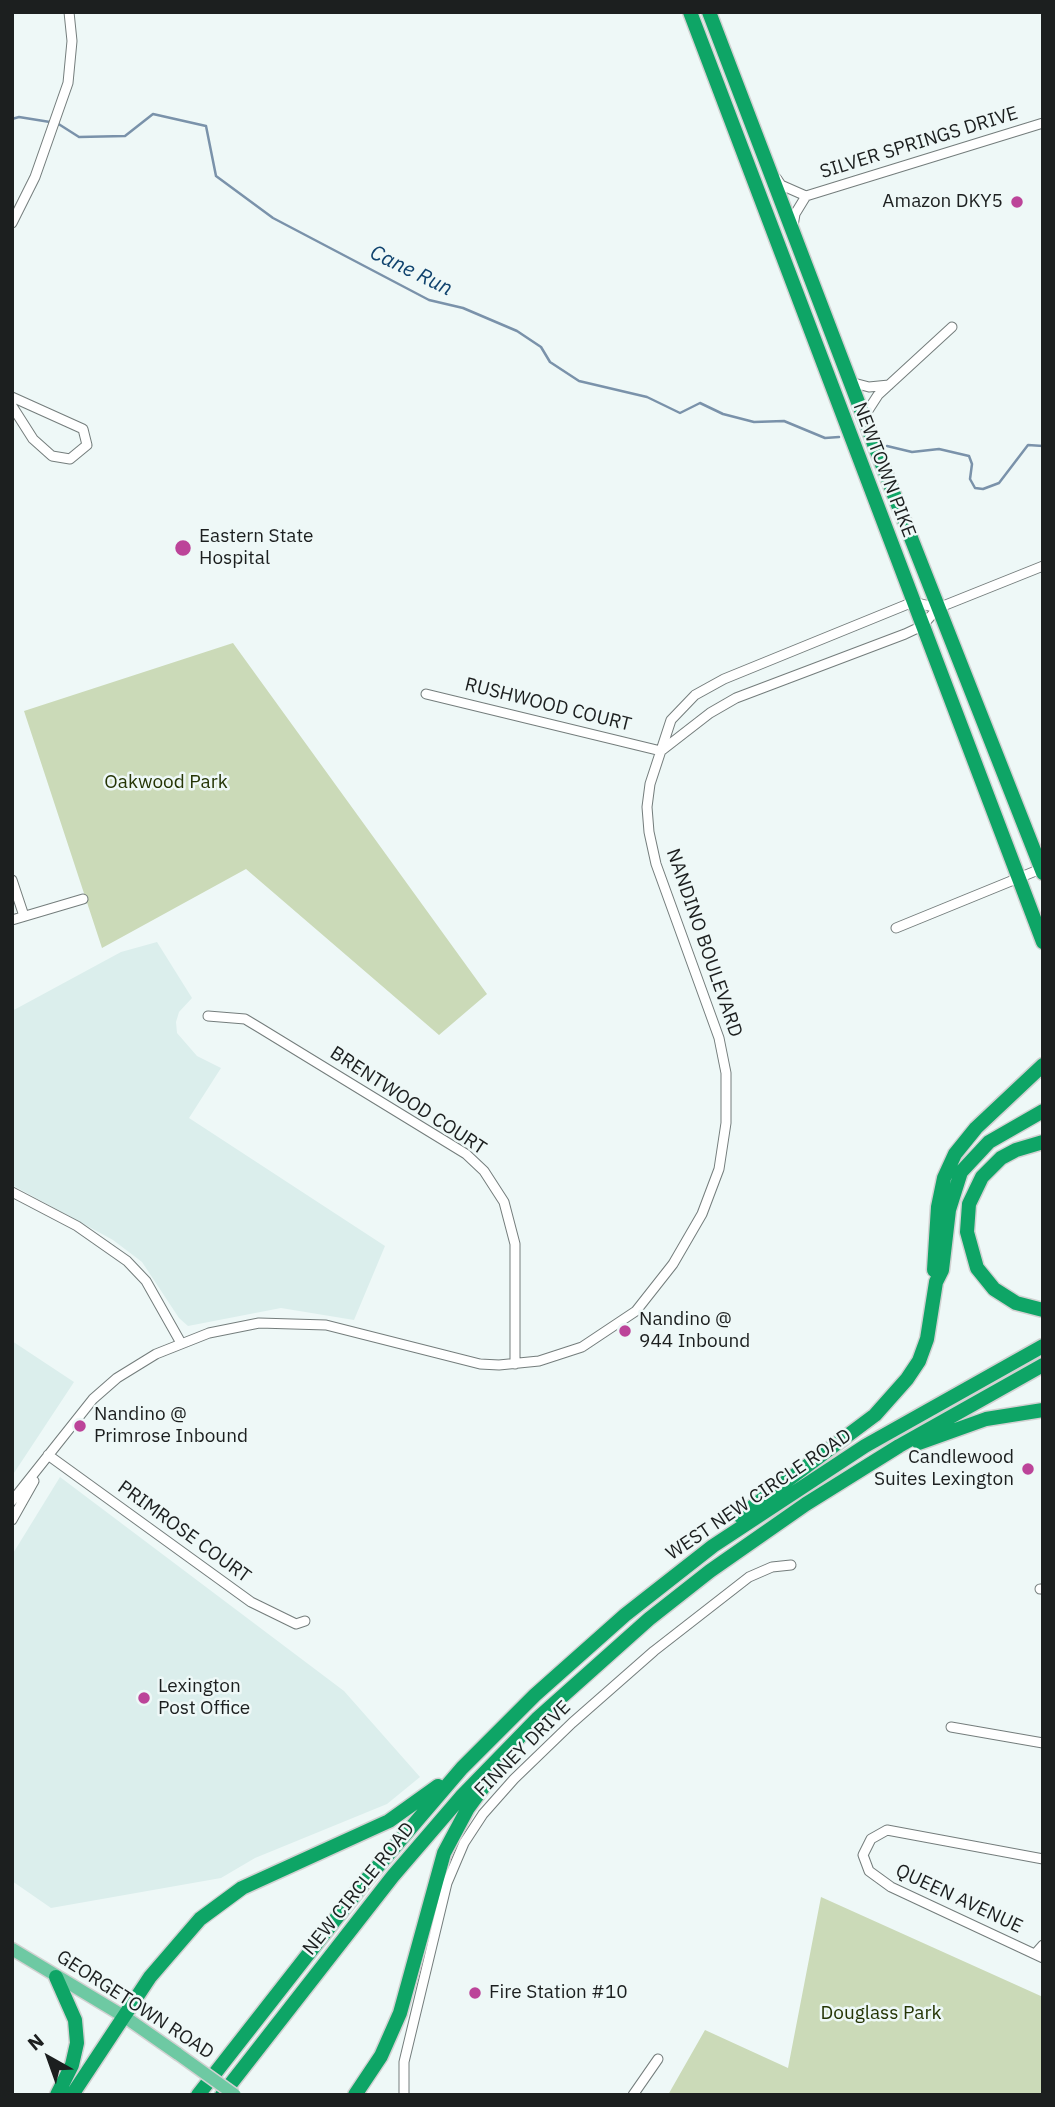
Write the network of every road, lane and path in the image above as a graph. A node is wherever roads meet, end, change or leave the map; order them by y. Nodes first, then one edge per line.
1 (69, 12) edge
2 (690, 12) edge
3 (709, 12) edge
4 (731, 120) junction
5 (1043, 123) edge
6 (768, 165) junction
7 (806, 196) junction
8 (12, 223) edge
9 (795, 237) junction
10 (952, 327) dead end
11 (850, 382) junction
12 (889, 385) junction
13 (12, 397) edge
14 (12, 406) edge
15 (866, 426) junction
16 (1043, 566) edge
17 (913, 603) junction
18 (938, 608) junction
19 (922, 626) junction
20 (426, 694) dead end
21 (661, 751) junction
22 (1042, 870) edge
23 (1016, 878) junction
24 (12, 880) edge
25 (83, 899) dead end
26 (24, 916) junction
27 (12, 920) edge
28 (1036, 924) junction
29 (896, 928) dead end
30 (1043, 942) edge
31 (1043, 951) edge
32 (208, 1016) dead end
33 (1043, 1065) edge
34 (1043, 1111) edge
35 (1043, 1142) edge
36 (12, 1192) edge
37 (936, 1282) junction
38 (1043, 1310) edge
39 (181, 1343) junction
40 (1043, 1346) edge
41 (515, 1364) junction
42 (1043, 1365) edge
43 (1043, 1410) edge
44 (48, 1455) junction
45 (866, 1465) junction
46 (15, 1504) edge
47 (12, 1520) edge
48 (713, 1546) junction
49 (791, 1565) dead end
50 (305, 1621) dead end
51 (538, 1718) junction
52 (951, 1727) dead end
53 (1043, 1743) edge
54 (461, 1768) junction
55 (1043, 1859) edge
56 (1043, 1945) edge
57 (12, 1949) edge
58 (1039, 1956) edge
59 (56, 1977) junction
60 (125, 2017) junction
61 (658, 2059) dead end
62 (57, 2095) edge
63 (72, 2095) edge
64 (198, 2095) edge
65 (222, 2095) edge
66 (235, 2095) edge
67 (355, 2095) edge
68 (404, 2095) edge
69 (634, 2095) edge

1 - 8 street
2 - 4 highway, NEWTOWN PIKE
3 - 6 highway, NEWTOWN PIKE
4 - 6 highway
4 - 17 highway, NEWTOWN PIKE
5 - 7 street, SILVER SPRINGS DRIVE
6 - 7 street, SILVER SPRINGS DRIVE
6 - 9 highway, NEWTOWN PIKE
7 - 9 street, SILVER SPRINGS DRIVE
9 - 11 highway, NEWTOWN PIKE
10 - 12 street
11 - 12 street
11 - 15 highway, NEWTOWN PIKE
12 - 15 street
13 - 14 street
15 - 18 highway, NEWTOWN PIKE
16 - 18 street
17 - 18 street
17 - 19 highway, NEWTOWN PIKE
17 - 21 street, NANDINO BOULEVARD
18 - 19 street
18 - 22 highway, NEWTOWN PIKE
19 - 21 street
19 - 23 highway, NEWTOWN PIKE
20 - 21 street, RUSHWOOD COURT
21 - 41 street, NANDINO BOULEVARD
22 - 23 street
23 - 28 highway, NEWTOWN PIKE
23 - 29 street
24 - 26 street
25 - 26 street
26 - 27 street
28 - 30 highway, NEWTOWN PIKE
28 - 31 highway
32 - 41 street, BRENTWOOD COURT
33 - 37 highway
34 - 37 highway
35 - 38 highway
36 - 39 street
37 - 48 highway
39 - 41 street, NANDINO BOULEVARD
39 - 44 street, NANDINO BOULEVARD
40 - 48 highway, WEST NEW CIRCLE ROAD
42 - 45 highway, WEST NEW CIRCLE ROAD
43 - 45 highway
44 - 46 street, NANDINO BOULEVARD
44 - 50 street, PRIMROSE COURT
45 - 51 highway, WEST NEW CIRCLE ROAD
46 - 47 street, NANDINO BOULEVARD
48 - 54 highway, WEST NEW CIRCLE ROAD
49 - 68 street, FINNEY DRIVE
51 - 65 highway, NEW CIRCLE ROAD
51 - 67 highway
52 - 53 street
54 - 60 highway
54 - 64 highway, NEW CIRCLE ROAD
55 - 58 street, QUEEN AVENUE
56 - 58 street
57 - 59 main road, GEORGETOWN ROAD
59 - 60 main road, GEORGETOWN ROAD
59 - 62 highway
60 - 63 highway
60 - 66 main road, GEORGETOWN ROAD, bridge
61 - 69 street

